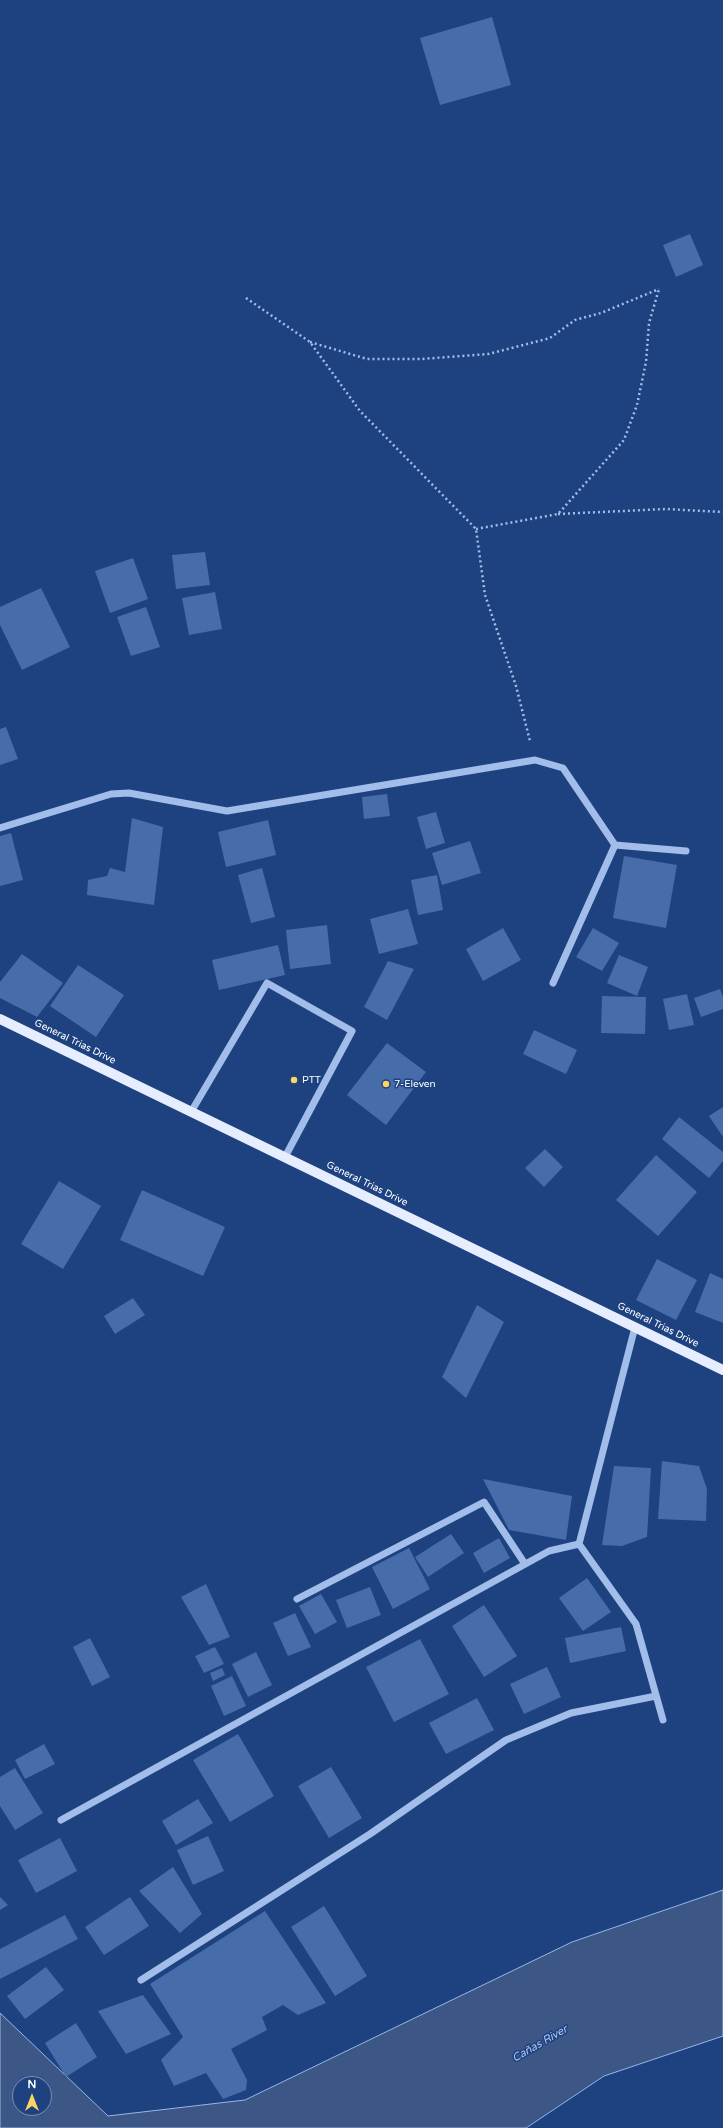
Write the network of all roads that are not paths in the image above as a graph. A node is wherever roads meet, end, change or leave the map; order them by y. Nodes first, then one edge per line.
1 (0, 828) edge
2 (615, 845) junction
3 (686, 851) dead end
4 (553, 983) dead end
5 (0, 1019) edge
6 (191, 1112) junction
7 (285, 1158) junction
8 (635, 1327) junction
9 (723, 1370) edge
10 (579, 1544) junction
11 (524, 1564) junction
12 (297, 1599) dead end
13 (656, 1696) junction
14 (663, 1720) dead end
15 (61, 1820) dead end
16 (141, 1980) dead end

1 - 2 street
2 - 3 street
2 - 4 street
5 - 6 main road, General Trias Drive
6 - 7 main road, General Trias Drive
6 - 7 street
7 - 8 main road, General Trias Drive
8 - 9 main road, General Trias Drive
8 - 10 street
10 - 11 street
10 - 13 street
11 - 12 street
11 - 15 street
13 - 14 street
13 - 16 street

